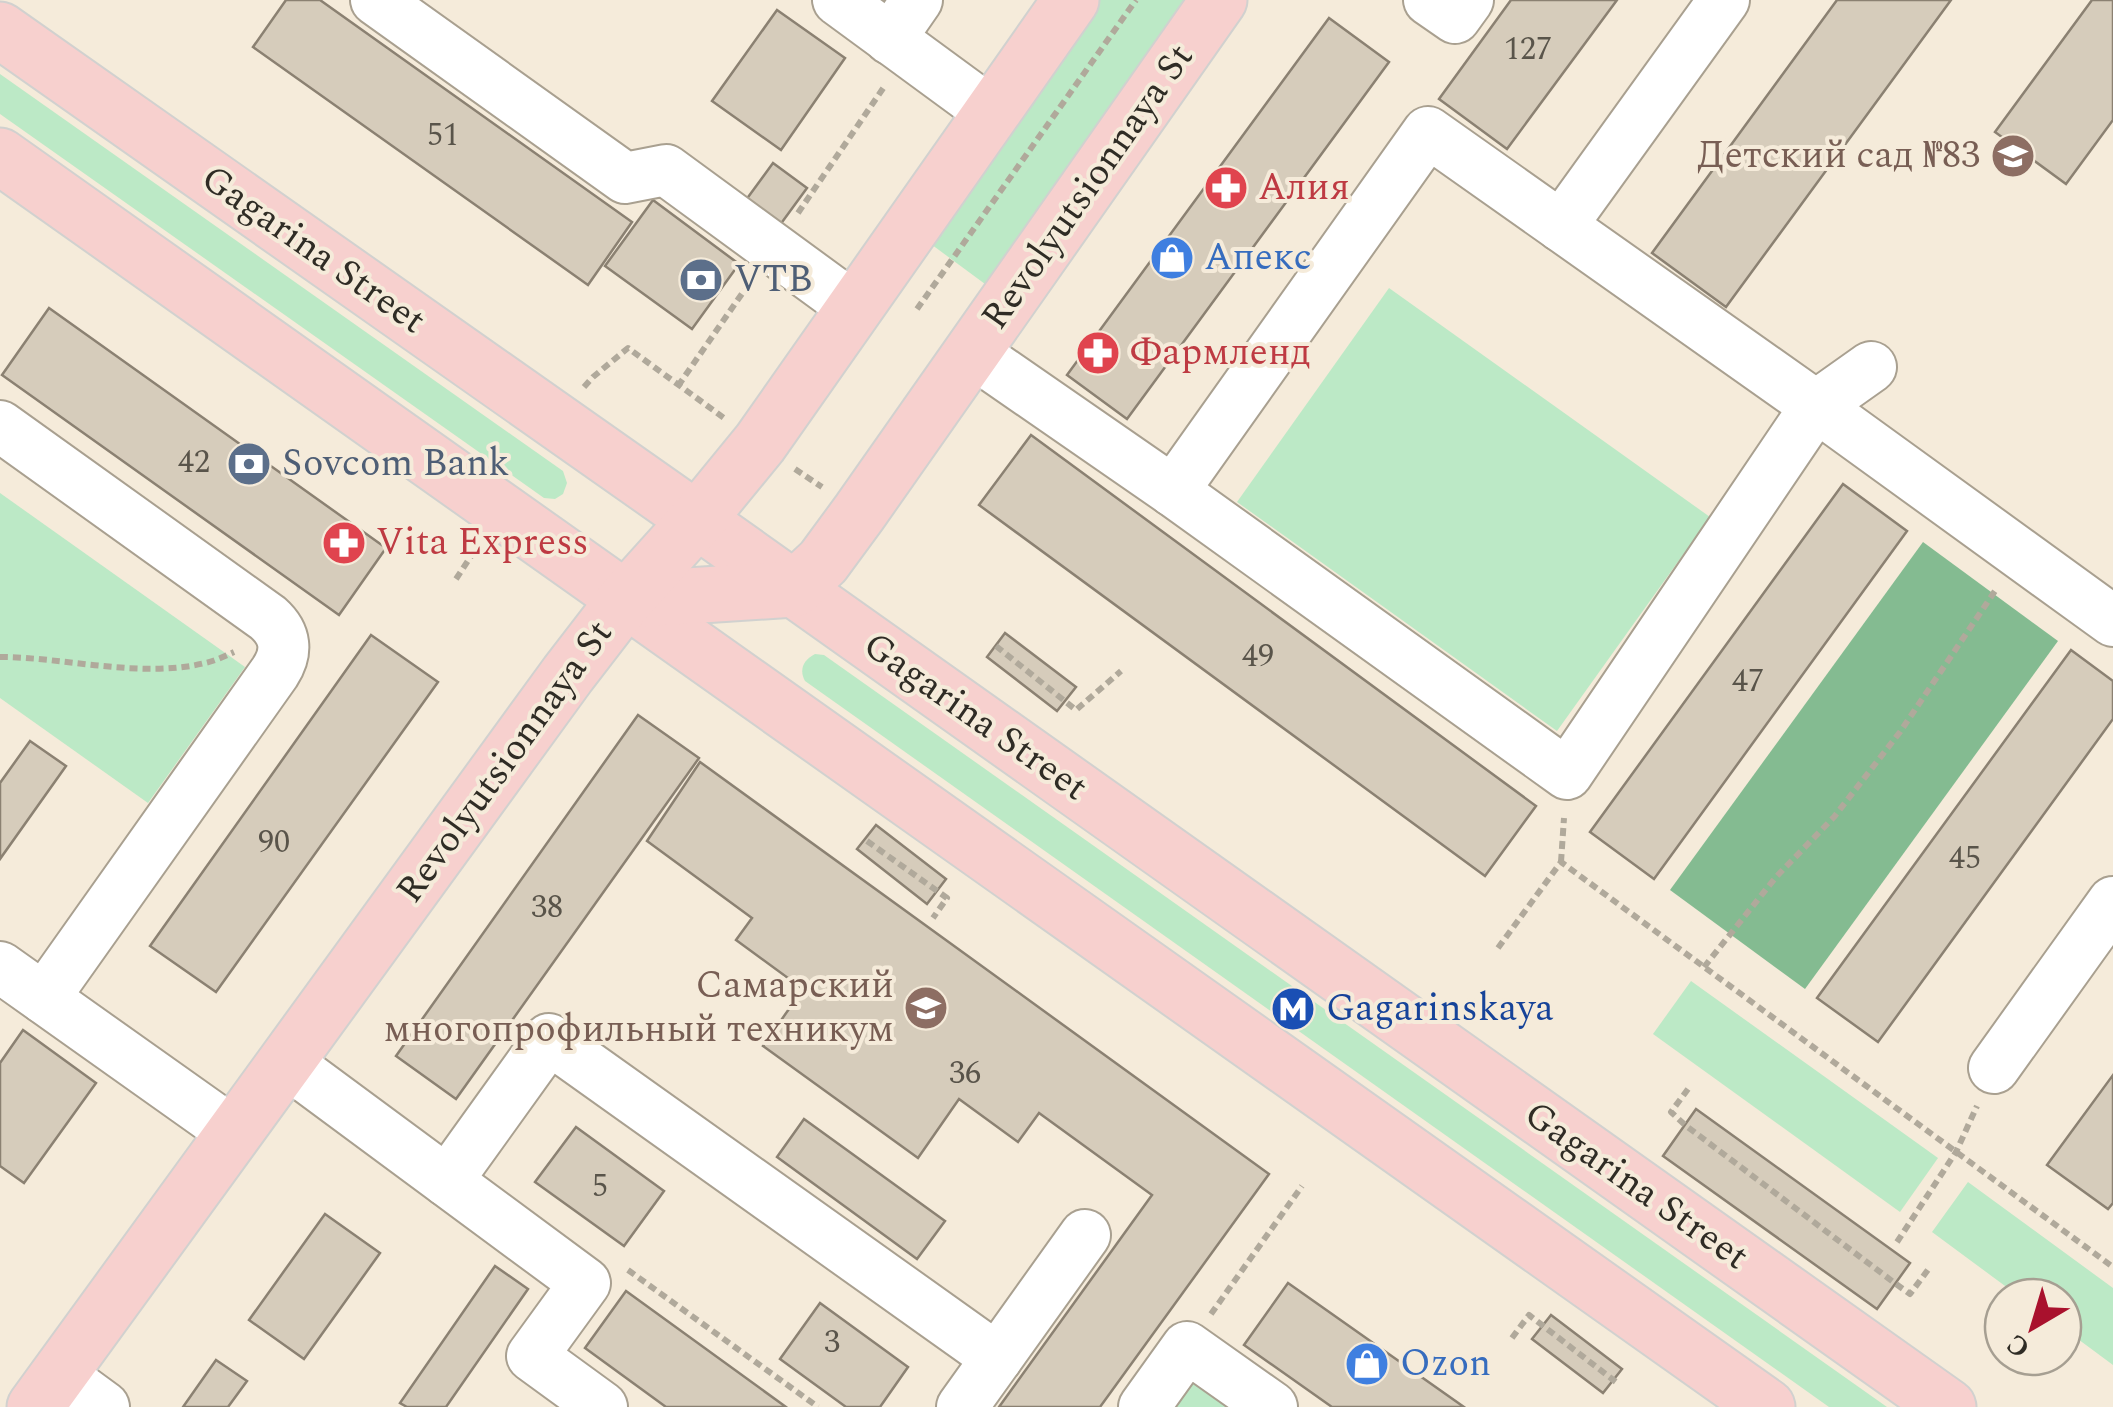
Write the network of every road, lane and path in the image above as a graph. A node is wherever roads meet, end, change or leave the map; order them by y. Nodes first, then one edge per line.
1 (376, 0) edge
2 (838, 0) edge
3 (1071, 0) edge
4 (1136, 0) edge
5 (1219, 0) edge
6 (1429, 0) edge
7 (1468, 0) edge
8 (1724, 0) edge
9 (0, 30) edge
10 (905, 30) edge
11 (992, 113) junction
12 (0, 156) edge
13 (1561, 226) junction
14 (772, 249) junction
15 (856, 309) junction
16 (916, 310) dead end
17 (972, 352) junction
18 (1872, 366) dead end
19 (678, 386) dead end
20 (1816, 406) junction
21 (0, 426) edge
22 (1173, 491) junction
23 (697, 520) junction
24 (2020, 554) junction
25 (794, 589) junction
26 (625, 600) junction
27 (2113, 621) edge
28 (284, 641) junction
29 (996, 646) dead end
30 (0, 658) edge
31 (1121, 671) dead end
32 (868, 841) dead end
33 (2113, 902) edge
34 (933, 918) dead end
35 (1498, 948) dead end
36 (0, 966) edge
37 (1704, 966) junction
38 (44, 998) junction
39 (286, 1062) junction
40 (1994, 1068) joint
41 (1688, 1088) dead end
42 (234, 1133) junction
43 (1956, 1152) junction
44 (447, 1181) junction
45 (1302, 1186) dead end
46 (1084, 1235) dead end
47 (1897, 1242) dead end
48 (617, 1262) dead end
49 (1930, 1266) dead end
50 (2113, 1267) edge
51 (1512, 1338) dead end
52 (1187, 1347) junction
53 (997, 1358) junction
54 (1616, 1382) dead end
55 (47, 1390) edge
56 (104, 1407) edge
57 (602, 1407) edge
58 (818, 1407) edge
59 (962, 1407) edge
60 (1144, 1407) edge
61 (1272, 1407) edge
62 (1767, 1407) edge
63 (1948, 1407) edge

1 - 14 street
2 - 10 street
3 - 11 main road
4 - 16 path
5 - 17 main road, Revolyutsionnaya St
6 - 7 street
8 - 13 street
9 - 23 main road, Gagarina Street
10 - 11 street
10 - 14 path
11 - 15 main road
12 - 26 main road
13 - 20 street
13 - 22 street
14 - 15 street
14 - 19 path
15 - 23 main road
17 - 22 street
17 - 25 main road, Revolyutsionnaya St
18 - 20 street
20 - 22 street
20 - 24 street
21 - 28 street
23 - 25 main road, Gagarina Street
23 - 26 main road
24 - 27 street
24 - 37 path
25 - 26 main road, Revolyutsionnaya St
25 - 63 main road, Gagarina Street
26 - 39 main road, Revolyutsionnaya St
26 - 62 main road
28 - 30 path
28 - 38 street
29 - 31 path
32 - 34 path
33 - 40 street
35 - 37 path
36 - 38 street
37 - 43 path
38 - 42 street
39 - 42 main road, Revolyutsionnaya St
39 - 44 street
40 - 43 path
41 - 49 path
42 - 55 main road, Revolyutsionnaya St
43 - 47 path
43 - 50 path
44 - 53 street
44 - 57 street
45 - 52 path
46 - 53 street
48 - 58 path
51 - 54 path
52 - 60 street
52 - 61 street
53 - 59 street
55 - 56 street

